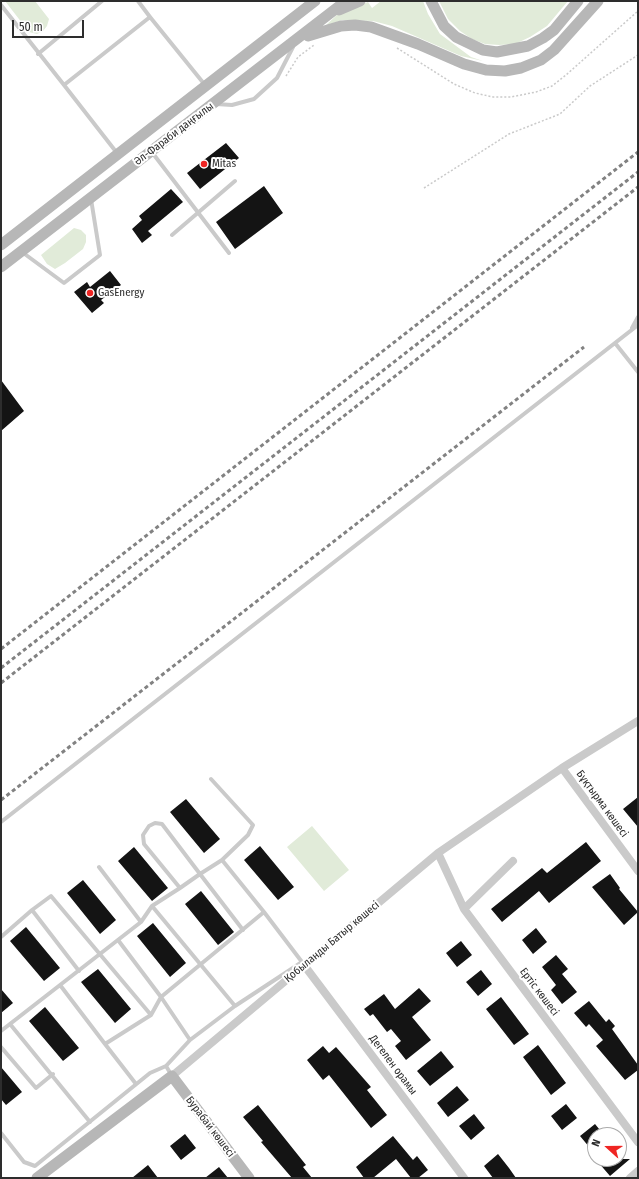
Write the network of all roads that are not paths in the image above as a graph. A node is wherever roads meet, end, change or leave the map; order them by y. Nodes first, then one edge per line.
1 (102, 1) edge
2 (138, 1) edge
3 (310, 1) edge
4 (315, 1) edge
5 (346, 1) edge
6 (360, 1) edge
7 (431, 1) edge
8 (578, 1) edge
9 (598, 1) edge
10 (1, 4) edge
11 (300, 13) junction
12 (329, 14) junction
13 (150, 17) junction
14 (296, 41) junction
15 (38, 54) junction
16 (64, 85) junction
17 (205, 86) junction
18 (213, 104) junction
19 (151, 151) junction
20 (118, 154) junction
21 (235, 181) dead end
22 (91, 198) junction
23 (198, 213) junction
24 (172, 235) dead end
25 (1, 245) edge
26 (22, 252) junction
27 (229, 252) dead end
28 (1, 268) edge
29 (638, 317) edge
30 (638, 325) edge
31 (631, 330) junction
32 (615, 343) junction
33 (638, 372) edge
34 (638, 721) edge
35 (562, 768) junction
36 (211, 779) dead end
37 (1, 822) edge
38 (438, 853) junction
39 (222, 860) junction
40 (513, 861) dead end
41 (99, 867) dead end
42 (638, 871) edge
43 (200, 874) junction
44 (180, 888) junction
45 (152, 906) junction
46 (464, 909) junction
47 (32, 910) junction
48 (264, 912) junction
49 (141, 922) junction
50 (243, 930) junction
51 (1, 937) edge
52 (118, 940) junction
53 (100, 955) junction
54 (303, 963) junction
55 (201, 964) junction
56 (79, 971) junction
57 (60, 985) junction
58 (161, 997) junction
59 (235, 1006) junction
60 (150, 1015) junction
61 (10, 1024) junction
62 (1, 1031) edge
63 (190, 1040) junction
64 (105, 1044) junction
65 (1, 1046) edge
66 (166, 1066) junction
67 (53, 1074) junction
68 (172, 1076) junction
69 (136, 1084) junction
70 (90, 1122) junction
71 (1, 1133) edge
72 (638, 1142) edge
73 (638, 1171) edge
74 (37, 1173) edge
75 (249, 1178) edge
76 (464, 1178) edge
77 (630, 1178) edge

1 - 15 lane
2 - 13 lane
3 - 11 main road
4 - 11 main road, Әл-Фараби даңғылы
5 - 12 main road, Әл-Фараби даңғылы
6 - 12 main road
7 - 8 main road
9 - 14 main road
10 - 15 lane
11 - 17 main road, Әл-Фараби даңғылы
12 - 14 main road, Әл-Фараби даңғылы
13 - 16 lane
13 - 17 lane
14 - 18 main road, Әл-Фараби даңғылы
14 - 18 lane
15 - 16 lane
16 - 20 lane
17 - 20 main road, Әл-Фараби даңғылы
18 - 19 main road, Әл-Фараби даңғылы
19 - 22 main road, Әл-Фараби даңғылы
19 - 23 lane
20 - 25 main road, Әл-Фараби даңғылы
21 - 23 lane
22 - 26 main road, Әл-Фараби даңғылы
22 - 26 lane
23 - 24 lane
23 - 27 lane
26 - 28 main road, Әл-Фараби даңғылы
29 - 31 lane
30 - 31 lane
31 - 32 lane
32 - 33 lane
32 - 37 lane
34 - 35 street, Қобыланды Батыр көшесі
35 - 38 street, Қобыланды Батыр көшесі
35 - 42 street, Бұқтырма көшесі
36 - 39 lane
38 - 46 street, Ертіс көшесі
38 - 54 street, Қобыланды Батыр көшесі
39 - 43 lane
39 - 48 lane
40 - 46 street
41 - 49 lane
43 - 44 lane
43 - 44 lane
43 - 50 lane
44 - 45 lane
45 - 49 lane
45 - 55 lane
46 - 72 street, Ертіс көшесі
47 - 51 lane
47 - 53 lane
47 - 56 lane
48 - 50 lane
48 - 54 lane
49 - 52 lane
50 - 55 lane
52 - 53 lane
52 - 58 lane
53 - 56 lane
53 - 60 lane
54 - 59 lane
54 - 68 street, Қобыланды Батыр көшесі
54 - 76 street, Дегелен орамы
55 - 58 lane
55 - 59 lane
56 - 57 lane
57 - 61 lane
57 - 64 lane
58 - 60 lane
58 - 63 lane
59 - 63 lane
60 - 64 lane
61 - 62 lane
61 - 67 lane
63 - 66 lane
64 - 69 lane
65 - 67 lane
66 - 68 lane
66 - 69 lane
67 - 70 lane
68 - 74 main road, Қобыланды Батыр көшесі
68 - 75 main road, Бурабай көшесі
69 - 70 lane
70 - 74 lane
71 - 74 lane
73 - 77 street

